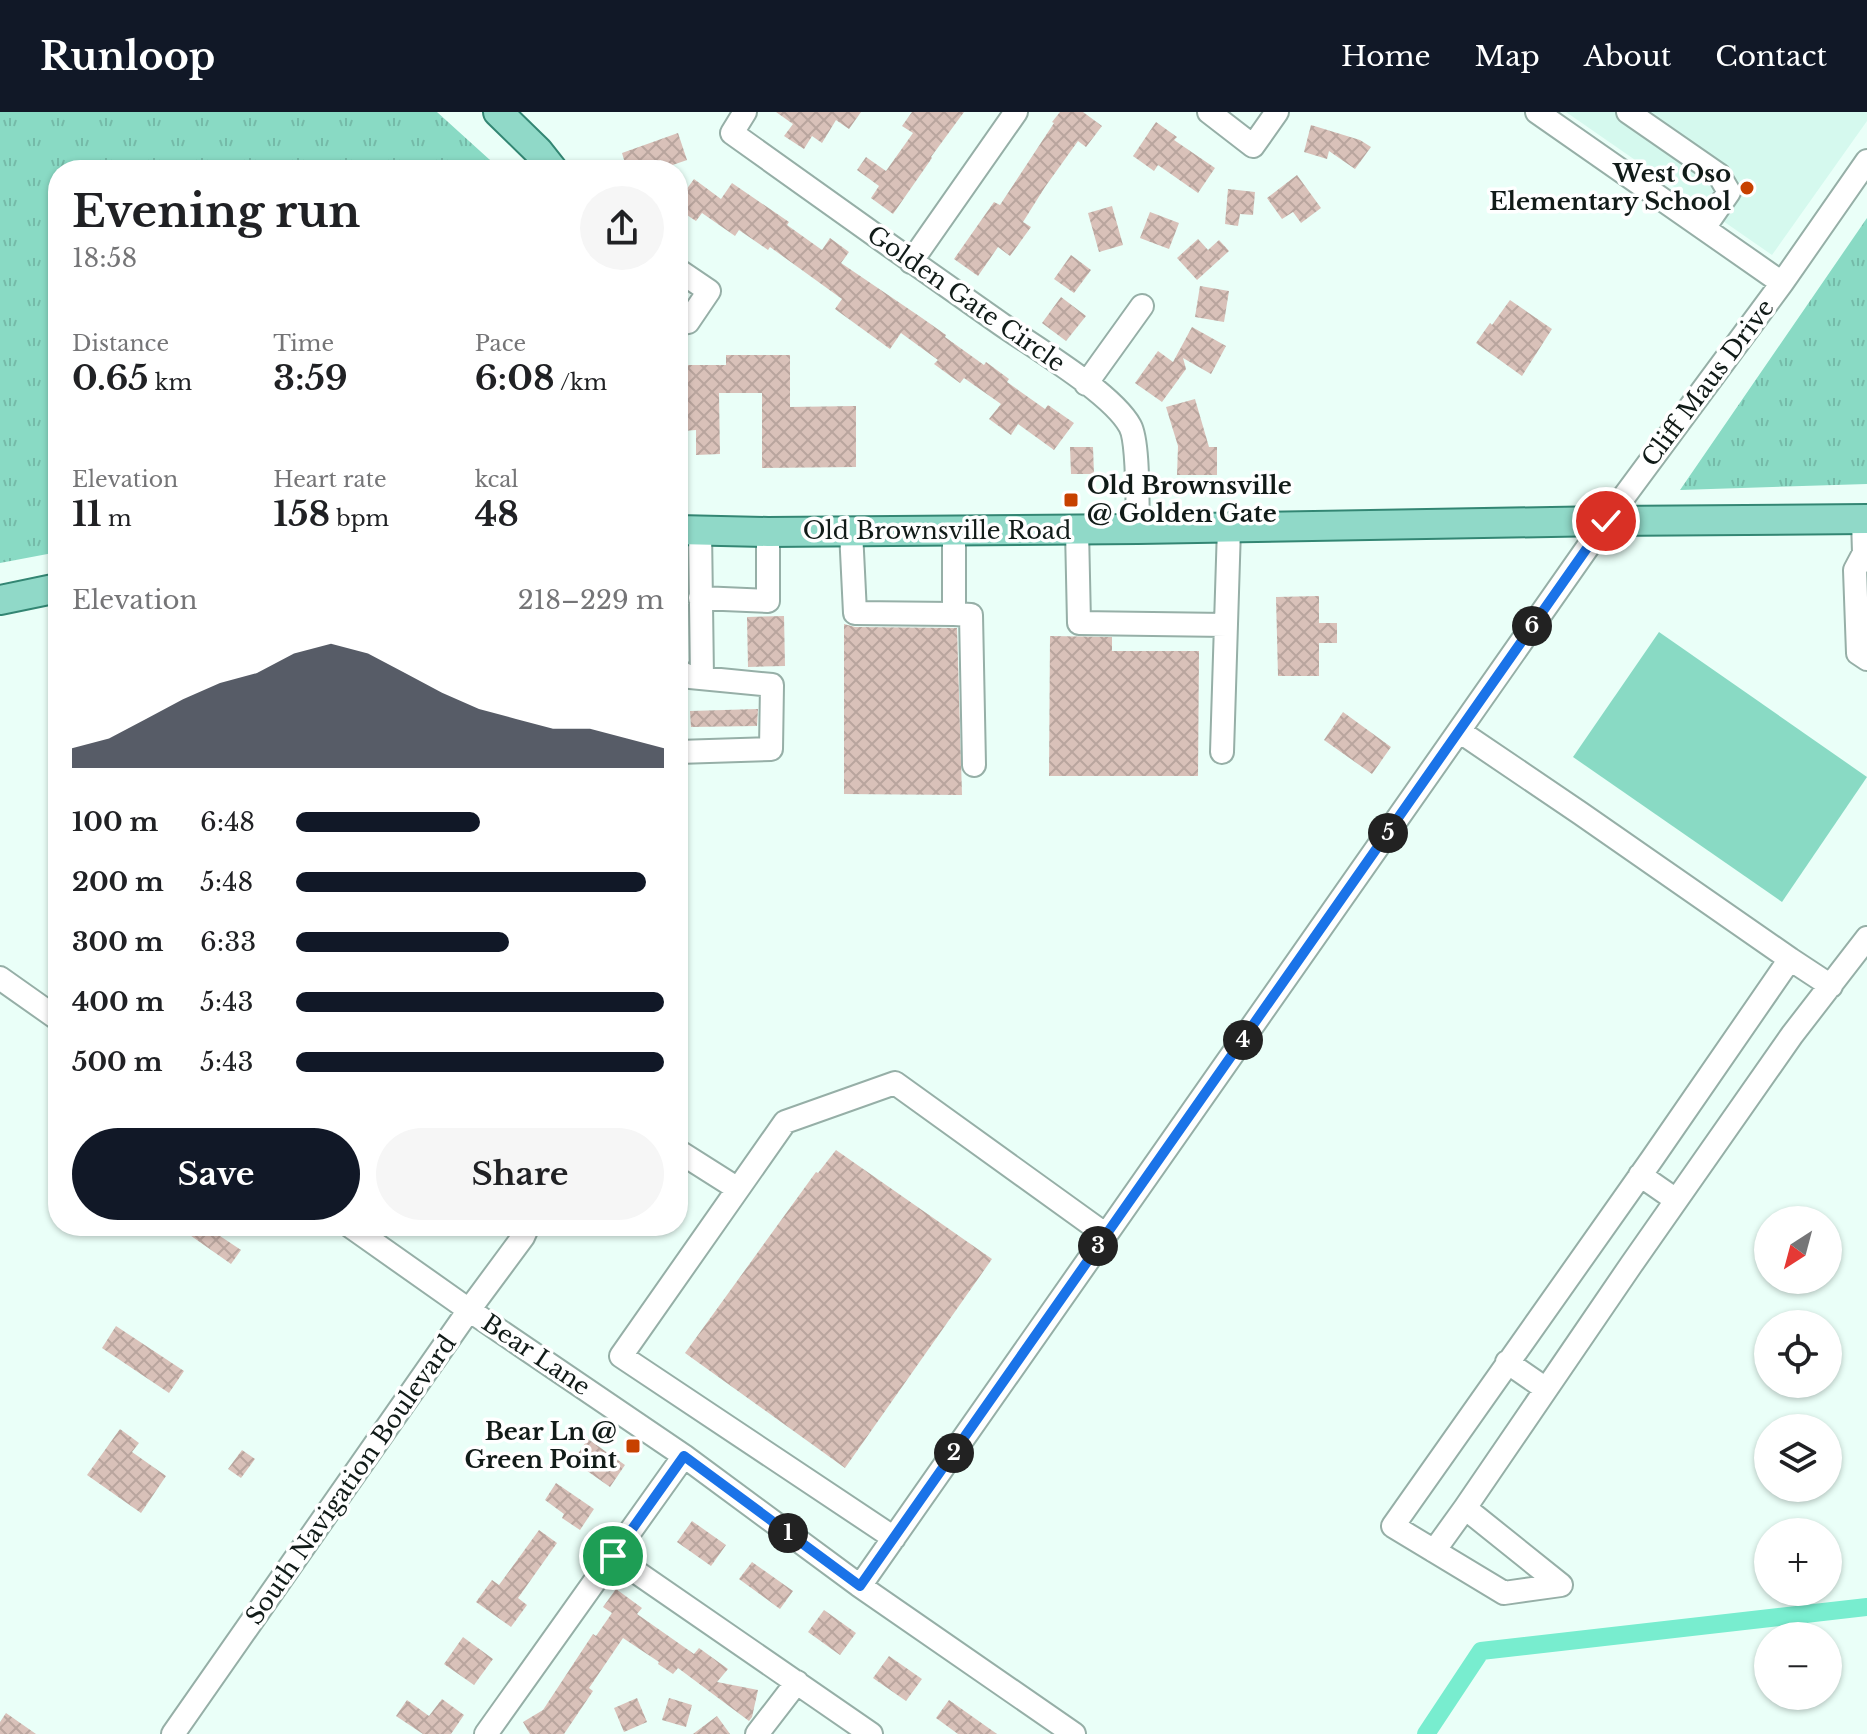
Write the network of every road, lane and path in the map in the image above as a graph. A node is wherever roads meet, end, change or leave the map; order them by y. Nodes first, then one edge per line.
1 (498, 112) edge
2 (745, 112) edge
3 (1016, 112) edge
4 (1209, 112) edge
5 (1277, 112) edge
6 (1537, 112) edge
7 (1628, 112) edge
8 (545, 160) edge
9 (1867, 161) edge
10 (1704, 228) junction
11 (911, 262) junction
12 (688, 277) edge
13 (1782, 283) junction
14 (1142, 306) dead end
15 (688, 322) edge
16 (1086, 384) junction
17 (1865, 519) edge
18 (1606, 521) junction
19 (1229, 528) junction
20 (1138, 529) junction
21 (689, 530) edge
22 (954, 530) junction
23 (1077, 530) junction
24 (851, 531) junction
25 (768, 532) junction
26 (1866, 555) edge
27 (48, 590) edge
28 (700, 598) junction
29 (0, 600) edge
30 (1862, 613) edge
31 (954, 614) junction
32 (1226, 625) junction
33 (1867, 659) edge
34 (688, 676) edge
35 (702, 678) junction
36 (1459, 731) junction
37 (688, 752) edge
38 (1222, 752) dead end
39 (974, 765) dead end
40 (1867, 938) edge
41 (1790, 959) junction
42 (0, 978) edge
43 (1831, 986) junction
44 (48, 1012) edge
45 (688, 1157) edge
46 (1640, 1175) junction
47 (738, 1189) junction
48 (1676, 1200) junction
49 (1106, 1235) junction
50 (364, 1236) edge
51 (523, 1236) edge
52 (469, 1310) junction
53 (1507, 1362) junction
54 (1546, 1389) junction
55 (684, 1456) junction
56 (1465, 1508) junction
57 (894, 1538) junction
58 (1434, 1551) junction
59 (613, 1556) junction
60 (860, 1586) junction
61 (797, 1682) junction
62 (173, 1734) edge
63 (486, 1734) edge
64 (757, 1734) edge
65 (871, 1734) edge
66 (1074, 1734) edge

1 - 8 main road
2 - 11 street, Golden Gate Circle
3 - 11 street
4 - 5 street
6 - 10 street
7 - 10 street
9 - 13 street, Cliff Maus Drive
10 - 13 street
11 - 16 street, Golden Gate Circle
12 - 15 street
13 - 18 street, Cliff Maus Drive
14 - 16 street
16 - 20 street, Golden Gate Circle
17 - 18 main road, Old Brownsville Road
17 - 26 street
18 - 19 main road, Old Brownsville Road
18 - 36 street, Cliff Maus Drive
19 - 20 main road, Old Brownsville Road
19 - 32 street
20 - 23 main road, Old Brownsville Road
21 - 25 main road, Old Brownsville Road
21 - 28 street
22 - 23 main road, Old Brownsville Road
22 - 24 main road, Old Brownsville Road
22 - 31 street
23 - 32 street
24 - 25 main road, Old Brownsville Road
24 - 31 street
25 - 28 street
26 - 30 street
27 - 29 main road
28 - 35 street
30 - 33 street
31 - 39 street
32 - 38 street
34 - 35 street
35 - 37 street
36 - 41 street
36 - 49 street, Cliff Maus Drive
40 - 43 street
41 - 43 street
41 - 46 street
42 - 44 street
43 - 48 street
45 - 47 street
46 - 48 street
46 - 53 street
47 - 49 street
47 - 57 street
48 - 54 street
49 - 57 street, Cliff Maus Drive
50 - 52 street, Bear Lane
51 - 52 street, South Navigation Boulevard
52 - 55 street, Bear Lane
52 - 62 street, South Navigation Boulevard
53 - 54 street
53 - 58 street
54 - 56 street
55 - 59 street
55 - 60 street, Bear Lane
56 - 58 street
56 - 58 street
57 - 60 street, Cliff Maus Drive
59 - 61 street
59 - 63 street
60 - 66 street, Bear Lane
61 - 64 street
61 - 65 street

